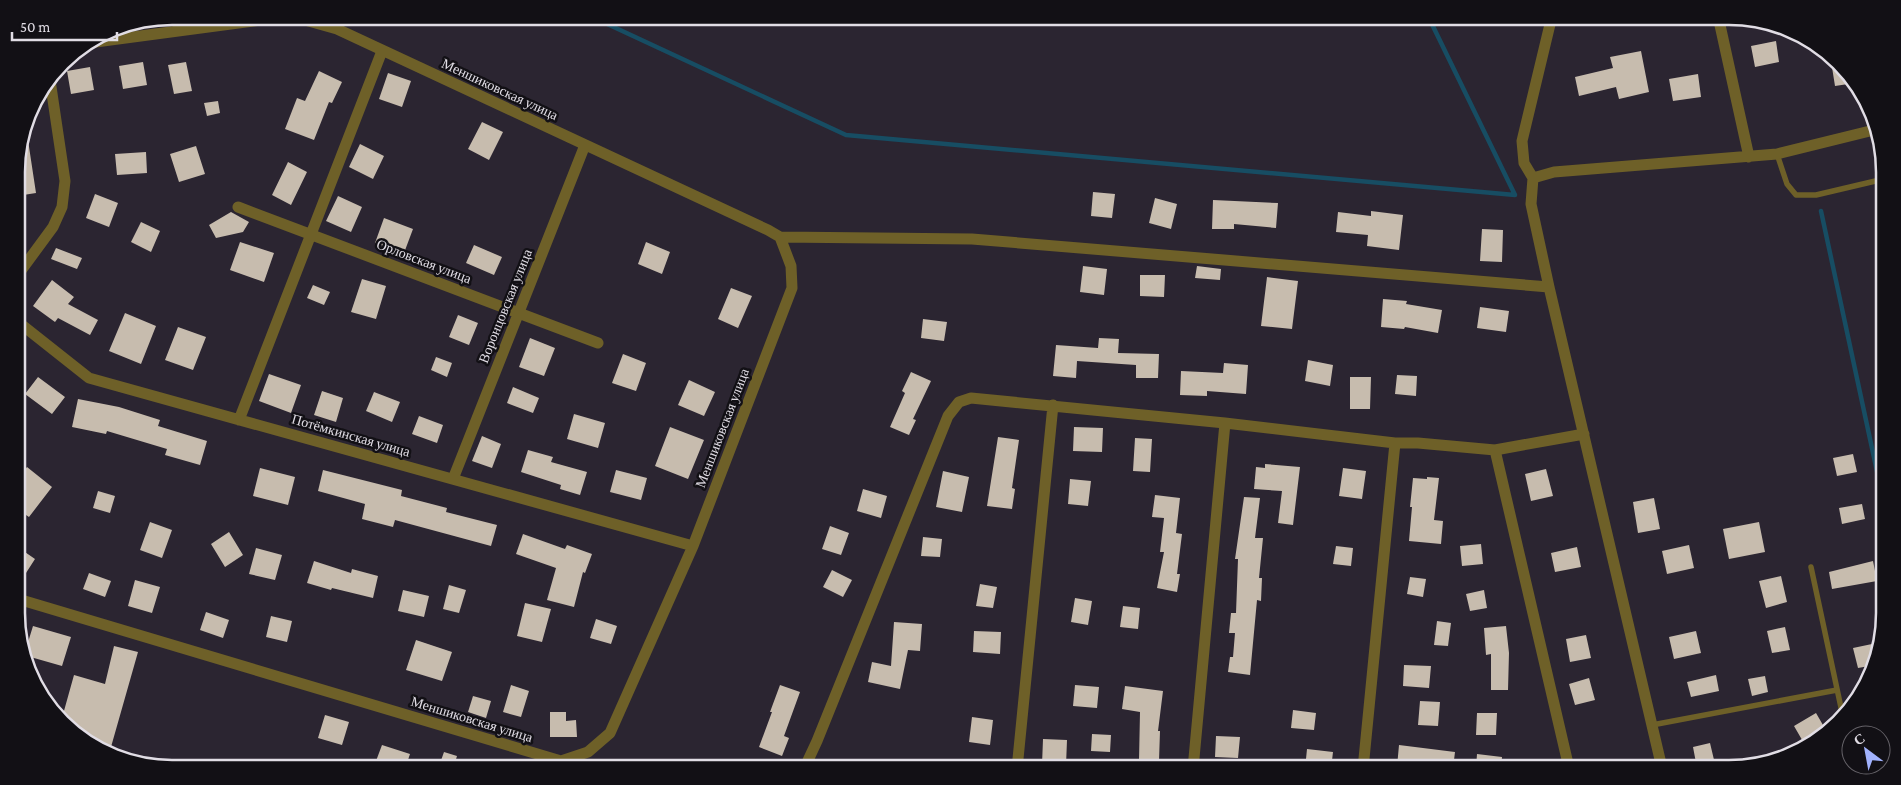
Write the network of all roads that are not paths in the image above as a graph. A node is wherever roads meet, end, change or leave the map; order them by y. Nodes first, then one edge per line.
1 (223, 25) edge
2 (323, 25) edge
3 (1550, 25) edge
4 (1720, 25) edge
5 (106, 41) edge
6 (382, 51) junction
7 (51, 88) edge
8 (1870, 131) edge
9 (585, 145) junction
10 (1777, 154) junction
11 (1749, 157) junction
12 (1533, 178) junction
13 (1876, 181) edge
14 (238, 207) dead end
15 (311, 234) junction
16 (780, 237) junction
17 (25, 265) edge
18 (1549, 287) junction
19 (519, 313) junction
20 (25, 327) edge
21 (598, 343) dead end
22 (1053, 405) junction
23 (239, 420) junction
24 (1225, 423) junction
25 (1584, 434) junction
26 (1395, 443) junction
27 (1495, 450) junction
28 (452, 479) junction
29 (693, 546) junction
30 (1811, 568) dead end
31 (25, 601) edge
32 (1837, 690) junction
33 (1841, 708) edge
34 (1652, 725) junction
35 (557, 760) edge
36 (563, 760) edge
37 (808, 760) edge
38 (1018, 760) edge
39 (1194, 760) edge
40 (1364, 760) edge
41 (1567, 760) edge
42 (1660, 760) edge

1 - 5 street, Меншиковская улица
2 - 6 street, Меншиковская улица
3 - 12 street
4 - 11 street
6 - 9 street, Меншиковская улица
6 - 15 street
7 - 17 street
8 - 10 street
9 - 16 street, Меншиковская улица
9 - 19 street, Воронцовская улица
10 - 11 street
10 - 13 lane
11 - 12 street
12 - 18 street
14 - 15 street, Орловская улица
15 - 19 street, Орловская улица
15 - 23 street
16 - 18 street
16 - 29 street, Меншиковская улица
18 - 25 street
19 - 21 street, Орловская улица
19 - 28 street, Воронцовская улица
20 - 23 street, Потёмкинская улица
22 - 24 street
22 - 37 street
22 - 38 street
23 - 28 street, Потёмкинская улица
24 - 26 street
24 - 39 street
25 - 27 street
25 - 34 street
26 - 27 street
26 - 40 street
27 - 41 street
28 - 29 street, Потёмкинская улица
29 - 36 street, Меншиковская улица
30 - 32 lane
31 - 35 street, Меншиковская улица
32 - 33 lane
32 - 34 lane
34 - 42 street

